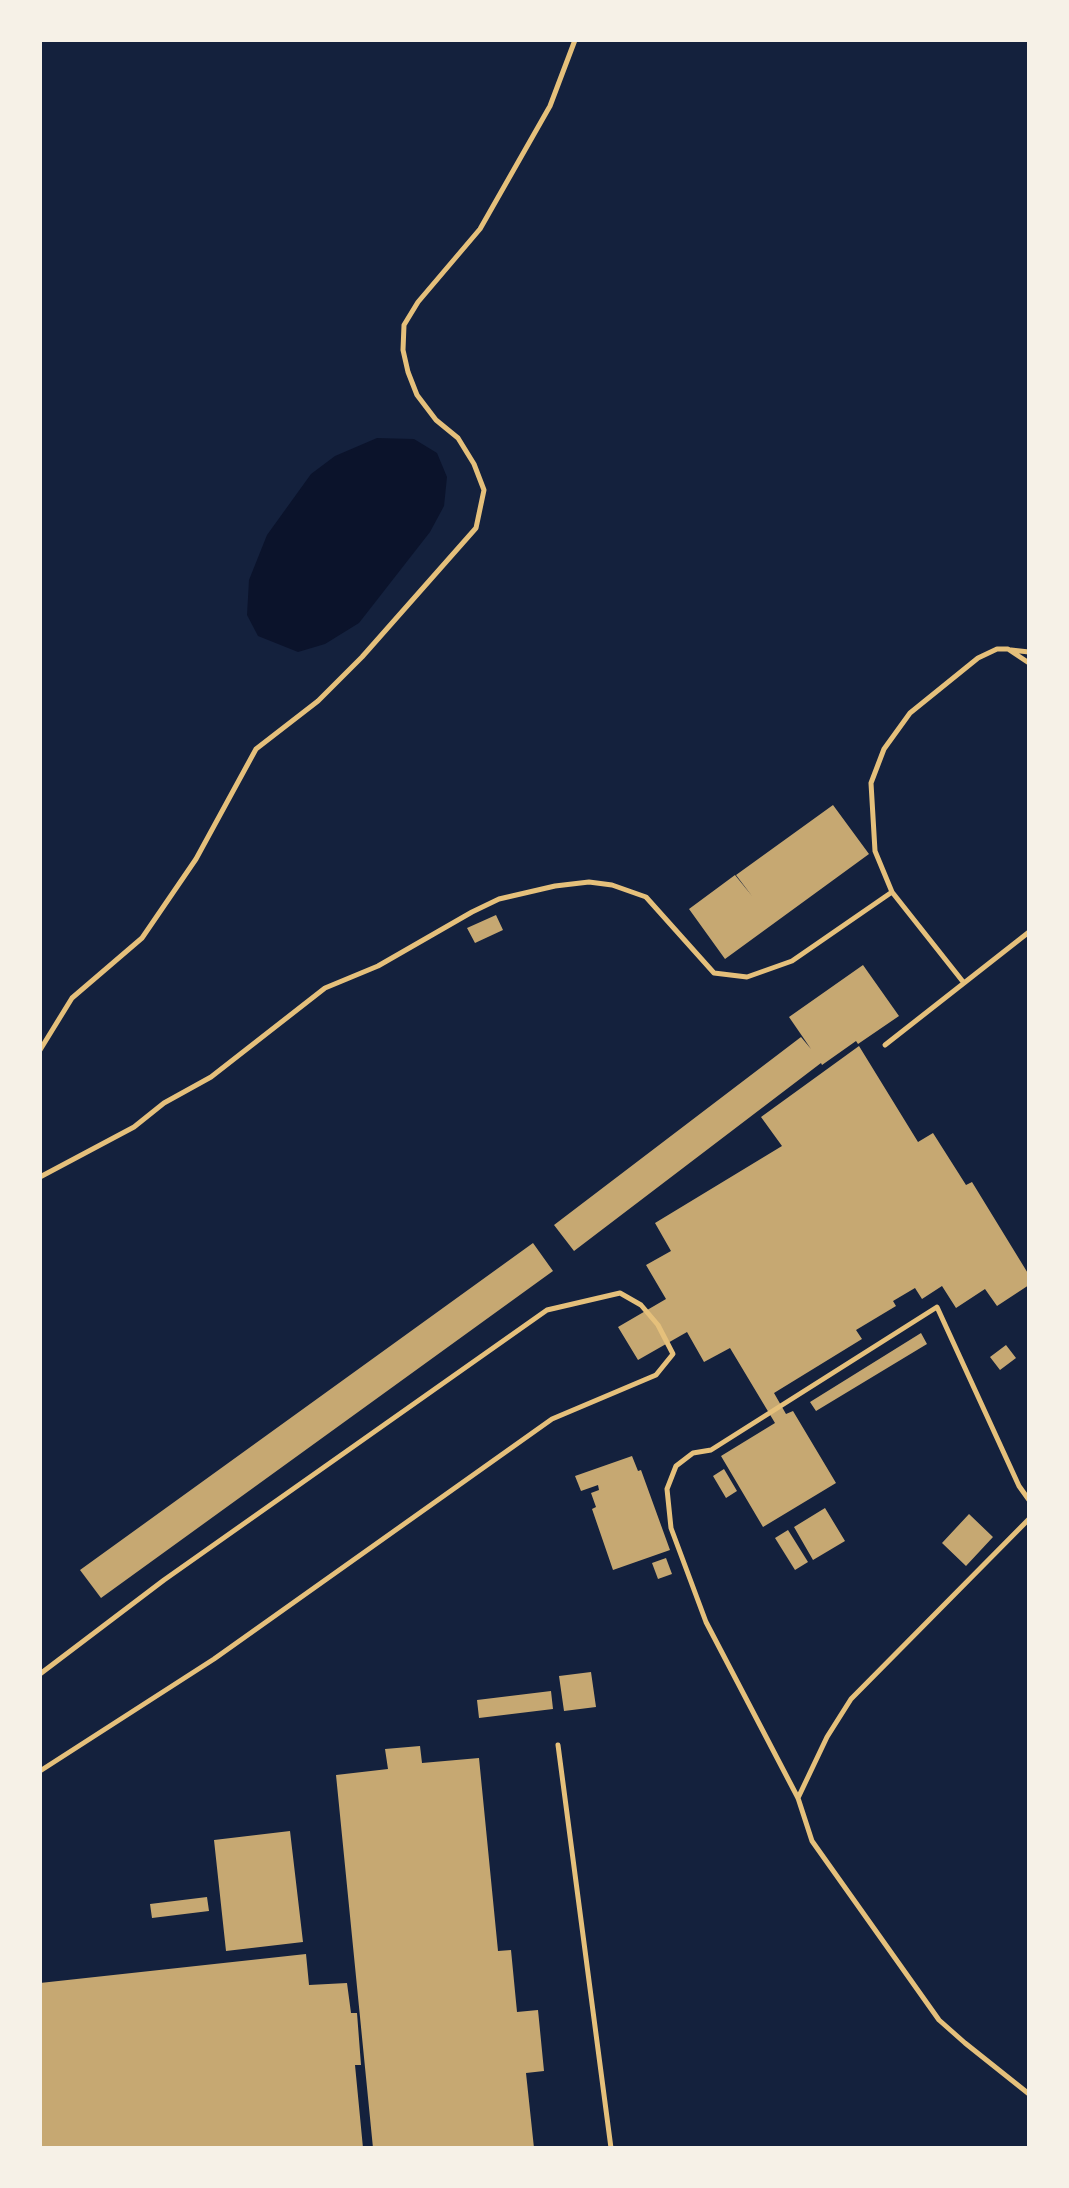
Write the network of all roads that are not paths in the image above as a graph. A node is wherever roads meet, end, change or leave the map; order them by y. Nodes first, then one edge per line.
1 (575, 40) edge
2 (1008, 649) junction
3 (1029, 652) edge
4 (1029, 663) edge
5 (892, 891) junction
6 (1029, 932) edge
7 (964, 983) junction
8 (885, 1045) dead end
9 (40, 1049) edge
10 (40, 1177) edge
11 (1029, 1500) edge
12 (1029, 1519) edge
13 (40, 1674) edge
14 (558, 1745) dead end
15 (40, 1770) edge
16 (798, 1798) junction
17 (1029, 2094) edge
18 (611, 2148) edge

1 - 9 lane
2 - 3 lane
2 - 4 lane
2 - 5 lane
5 - 7 lane
5 - 10 lane
6 - 7 lane
7 - 8 lane
11 - 16 lane
12 - 16 lane
13 - 15 lane
14 - 18 lane
16 - 17 lane

